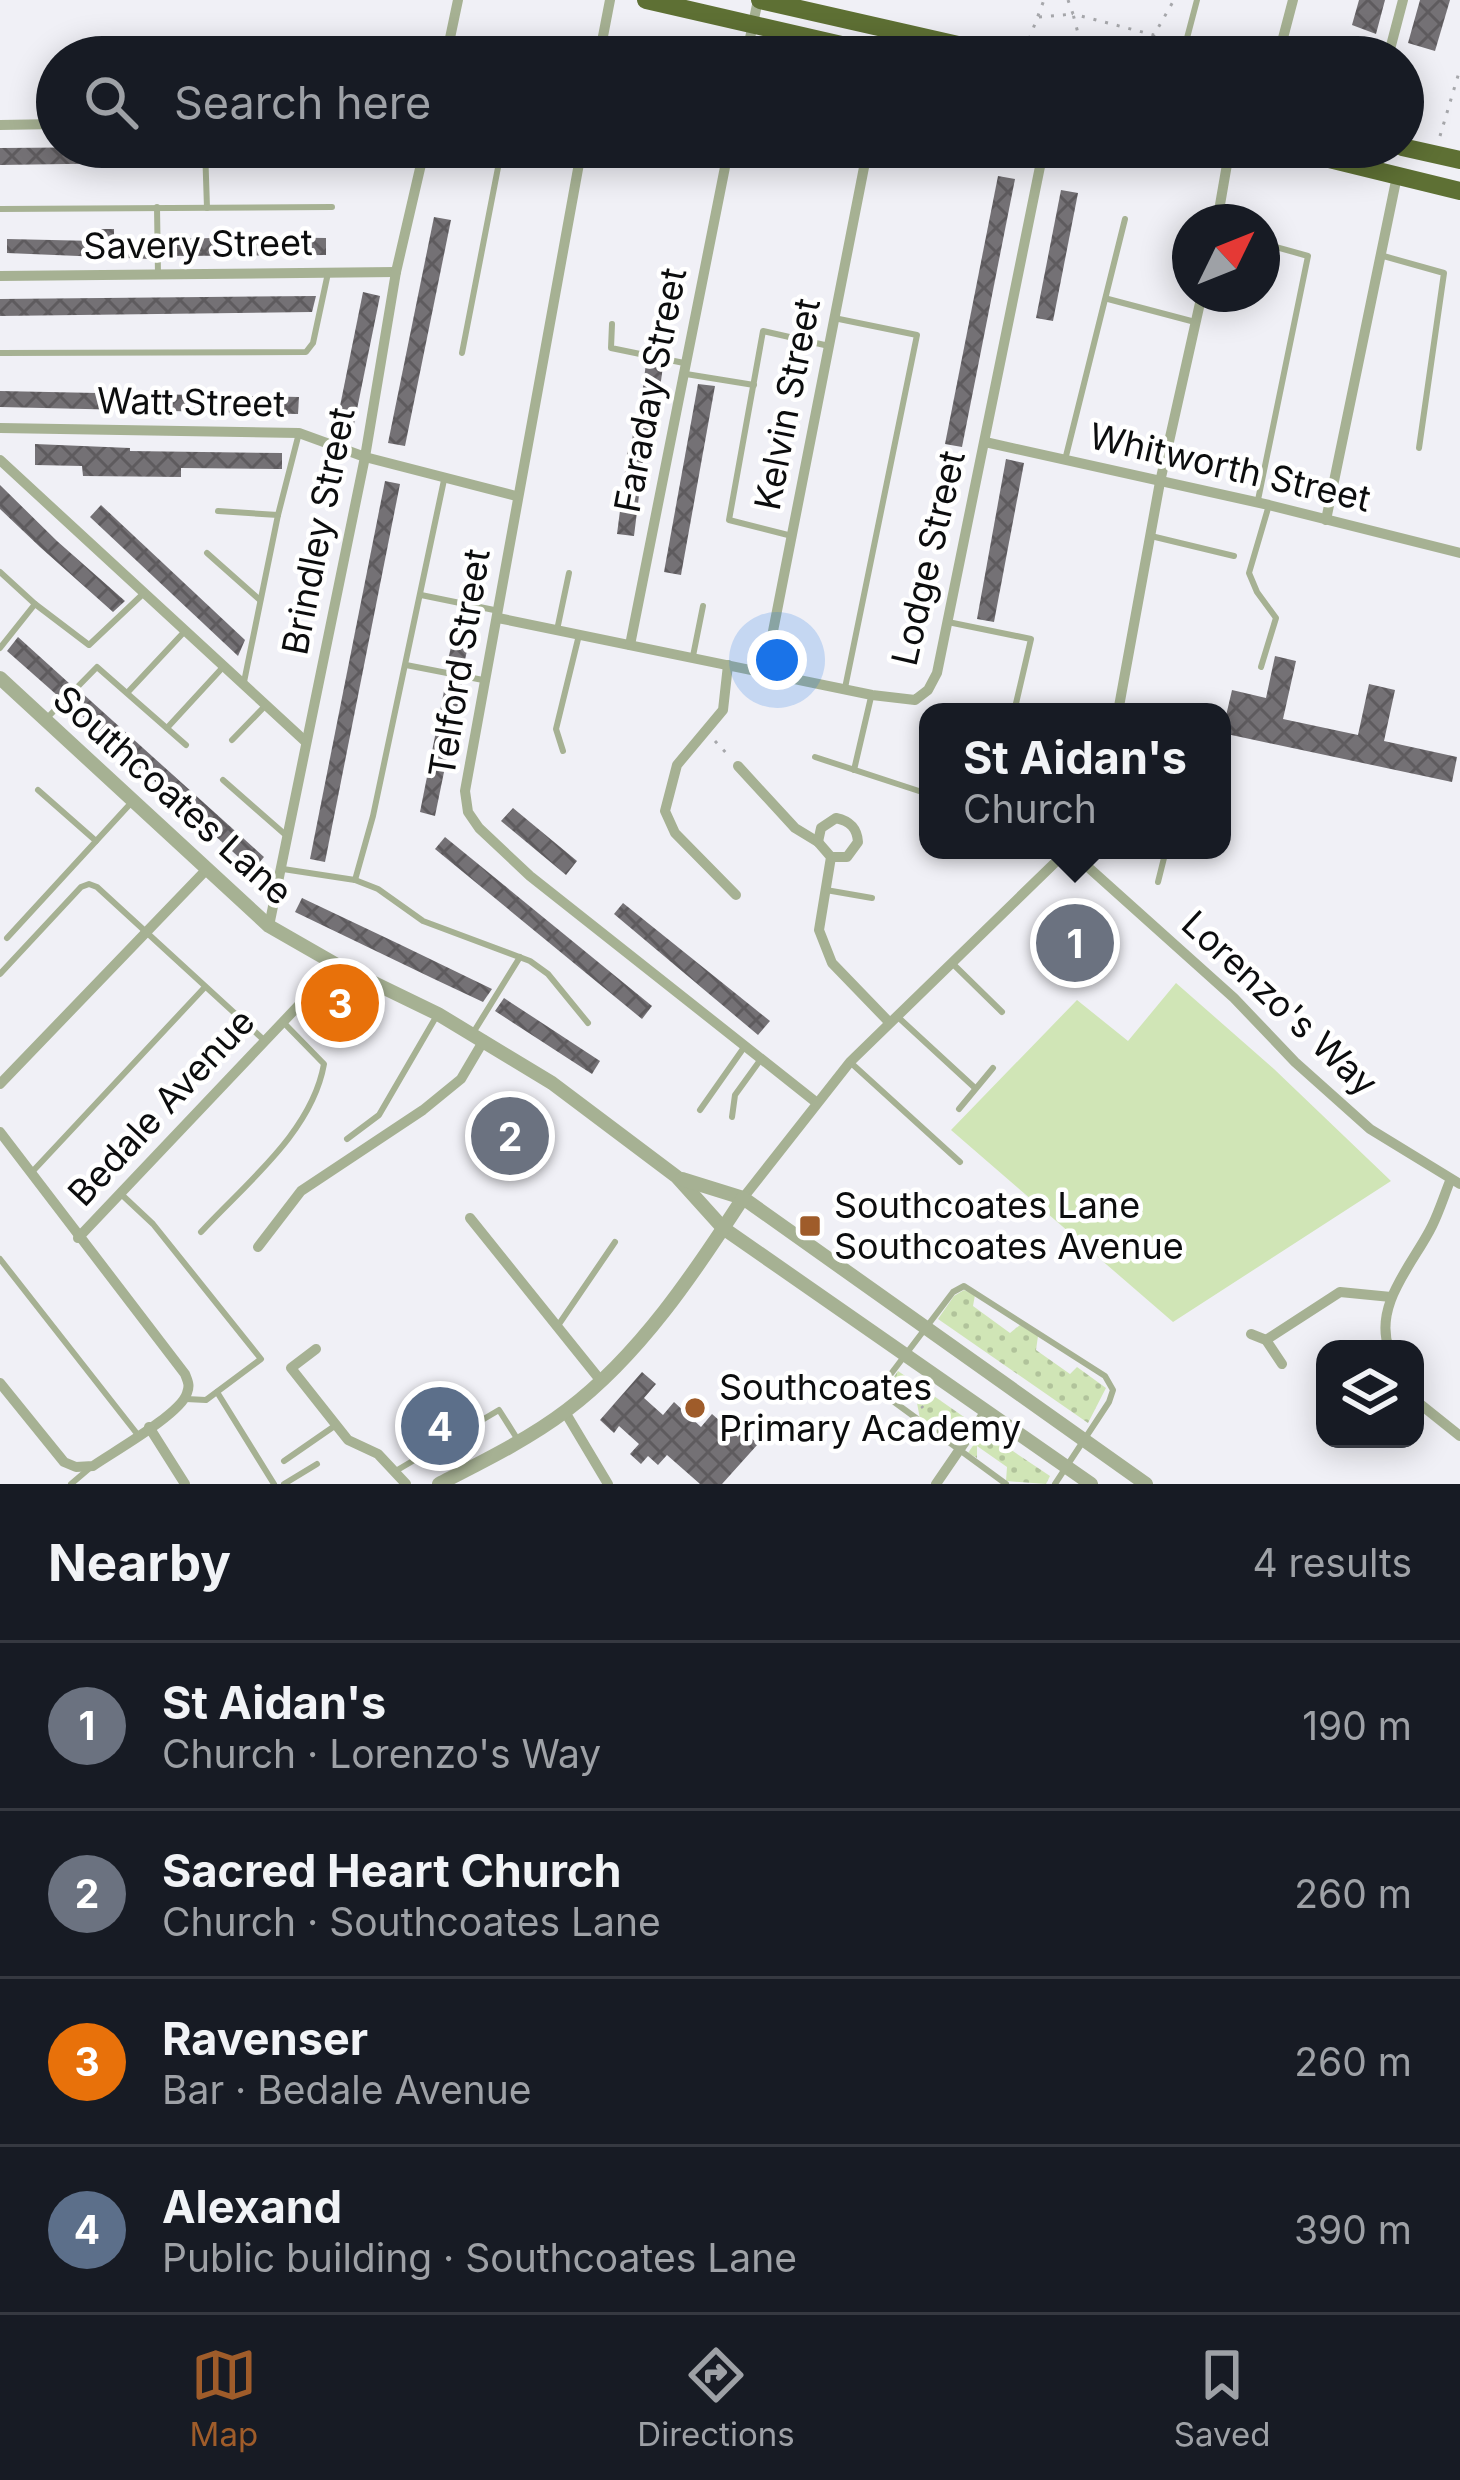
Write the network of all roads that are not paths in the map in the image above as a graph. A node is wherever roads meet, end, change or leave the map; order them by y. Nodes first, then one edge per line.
1 (458, 0) edge
2 (610, 0) edge
3 (646, 0) edge
4 (759, 0) edge
5 (1197, 0) edge
6 (1293, 0) edge
7 (1403, 0) edge
8 (753, 23) junction
9 (891, 30) junction
10 (450, 36) edge
11 (603, 36) edge
12 (750, 36) edge
13 (806, 36) edge
14 (890, 36) edge
15 (918, 36) edge
16 (1188, 36) edge
17 (1284, 36) edge
18 (1394, 36) edge
19 (0, 124) edge
20 (36, 124) edge
21 (1424, 152) edge
22 (1460, 160) edge
23 (206, 168) edge
24 (420, 168) edge
25 (498, 168) edge
26 (578, 168) edge
27 (725, 168) edge
28 (864, 168) edge
29 (1040, 168) edge
30 (1226, 168) edge
31 (1367, 168) edge
32 (1402, 168) edge
33 (1400, 176) junction
34 (1460, 191) edge
35 (1220, 204) edge
36 (332, 207) dead end
37 (157, 208) junction
38 (207, 208) junction
39 (0, 209) edge
40 (1124, 219) dead end
41 (1280, 249) edge
42 (1380, 256) junction
43 (396, 272) junction
44 (328, 273) junction
45 (158, 274) junction
46 (0, 276) edge
47 (1108, 298) junction
48 (1198, 312) edge
49 (834, 318) junction
50 (1196, 322) junction
51 (612, 324) dead end
52 (829, 346) junction
53 (0, 353) edge
54 (462, 353) dead end
55 (685, 369) junction
56 (754, 385) junction
57 (0, 428) edge
58 (299, 433) junction
59 (985, 442) junction
60 (1419, 448) dead end
61 (365, 457) junction
62 (0, 460) edge
63 (1065, 460) junction
64 (444, 477) junction
65 (1160, 482) junction
66 (516, 496) junction
67 (1263, 504) junction
68 (218, 511) dead end
69 (278, 515) junction
70 (1326, 520) junction
71 (792, 536) junction
72 (1151, 536) junction
73 (208, 553) dead end
74 (1460, 553) edge
75 (1234, 556) dead end
76 (0, 572) edge
77 (569, 573) dead end
78 (145, 593) junction
79 (421, 596) junction
80 (260, 600) junction
81 (35, 604) junction
82 (704, 606) dead end
83 (499, 615) junction
84 (948, 622) junction
85 (557, 630) junction
86 (185, 631) junction
87 (579, 634) junction
88 (630, 645) junction
89 (0, 648) edge
90 (693, 658) junction
91 (406, 664) junction
92 (728, 665) junction
93 (224, 666) junction
94 (1261, 667) dead end
95 (765, 672) junction
96 (0, 678) edge
97 (486, 681) junction
98 (244, 684) junction
99 (844, 688) junction
100 (128, 692) junction
101 (872, 695) junction
102 (1017, 703) edge
103 (1120, 703) edge
104 (266, 705) junction
105 (46, 720) junction
106 (167, 728) junction
107 (232, 740) dead end
108 (306, 742) junction
109 (186, 745) dead end
110 (563, 751) dead end
111 (815, 757) dead end
112 (738, 766) road end
113 (854, 770) junction
114 (224, 780) dead end
115 (38, 790) dead end
116 (919, 791) edge
117 (134, 801) junction
118 (288, 837) junction
119 (96, 842) junction
120 (818, 842) junction
121 (830, 857) junction
122 (1059, 859) edge
123 (1078, 859) edge
124 (1164, 859) edge
125 (208, 868) junction
126 (283, 868) junction
127 (355, 880) junction
128 (1158, 882) dead end
129 (826, 890) junction
130 (736, 895) dead end
131 (872, 898) dead end
132 (269, 926) junction
133 (146, 933) junction
134 (8, 938) dead end
135 (520, 956) junction
136 (952, 963) junction
137 (337, 965) junction
138 (0, 974) edge
139 (205, 987) junction
140 (1002, 1012) dead end
141 (438, 1014) junction
142 (893, 1019) junction
143 (283, 1022) junction
144 (588, 1023) dead end
145 (478, 1036) junction
146 (265, 1041) junction
147 (745, 1046) junction
148 (761, 1059) junction
149 (850, 1062) junction
150 (993, 1068) dead end
151 (0, 1084) edge
152 (976, 1088) junction
153 (817, 1103) junction
154 (959, 1109) dead end
155 (700, 1110) dead end
156 (732, 1117) dead end
157 (0, 1132) edge
158 (347, 1139) dead end
159 (960, 1162) dead end
160 (33, 1171) junction
161 (677, 1177) junction
162 (1455, 1182) edge
163 (121, 1194) junction
164 (743, 1198) junction
165 (470, 1218) dead end
166 (723, 1228) junction
167 (201, 1232) dead end
168 (78, 1238) junction
169 (615, 1242) dead end
170 (258, 1247) dead end
171 (0, 1259) edge
172 (1391, 1297) junction
173 (557, 1327) junction
174 (925, 1330) junction
175 (1251, 1334) dead end
176 (1266, 1340) junction
177 (1386, 1340) edge
178 (316, 1349) dead end
179 (905, 1354) junction
180 (1282, 1364) dead end
181 (601, 1382) junction
182 (0, 1383) edge
183 (217, 1392) junction
184 (186, 1399) junction
185 (1424, 1407) edge
186 (986, 1411) junction
187 (565, 1412) junction
188 (336, 1425) junction
189 (144, 1431) junction
190 (1460, 1436) edge
191 (518, 1439) junction
192 (1083, 1439) junction
193 (958, 1451) junction
194 (284, 1461) dead end
195 (317, 1464) dead end
196 (1067, 1467) junction
197 (90, 1469) junction
198 (394, 1472) junction
199 (71, 1484) edge
200 (94, 1484) edge
201 (185, 1484) edge
202 (274, 1484) edge
203 (284, 1484) edge
204 (406, 1484) edge
205 (439, 1484) edge
206 (608, 1484) edge
207 (936, 1484) edge
208 (1006, 1484) edge
209 (1055, 1484) edge
210 (1091, 1484) edge
211 (1147, 1484) edge

1 - 10 street
2 - 11 street
3 - 8 highway
4 - 8 street
4 - 9 highway
5 - 16 lane
6 - 17 street
7 - 18 street
8 - 12 street
8 - 13 highway
9 - 14 street
9 - 15 highway
19 - 20 street
21 - 22 highway
23 - 38 lane
24 - 43 street, Brindley Street
25 - 54 lane
26 - 66 street, Telford Street
27 - 55 street, Faraday Street
28 - 49 street, Kelvin Street
29 - 59 street, Lodge Street
30 - 35 street
31 - 33 highway
32 - 33 lane
33 - 34 highway
33 - 42 street
36 - 38 lane
37 - 38 lane
37 - 39 lane
37 - 45 lane
40 - 47 lane
41 - 67 lane
42 - 60 lane
42 - 70 street
43 - 44 street, Savery Street
43 - 61 street, Brindley Street
44 - 45 street, Savery Street
44 - 53 lane
45 - 46 street, Savery Street
47 - 50 lane
47 - 63 lane
48 - 50 street
49 - 52 street, Kelvin Street
49 - 99 lane
50 - 65 street
51 - 55 lane
52 - 56 lane
52 - 71 street, Kelvin Street
55 - 56 lane
55 - 88 street, Faraday Street
56 - 71 lane
57 - 58 street, Watt Street
58 - 61 street, Watt Street
58 - 69 lane
59 - 63 street, Whitworth Street
59 - 84 street, Lodge Street
61 - 64 street, Watt Street
61 - 108 street, Brindley Street
62 - 78 street
63 - 65 street, Whitworth Street
64 - 66 street, Watt Street
64 - 79 lane
65 - 67 street, Whitworth Street
65 - 72 street
66 - 83 street, Telford Street
67 - 70 street, Whitworth Street
67 - 94 lane
68 - 69 lane
69 - 80 lane
70 - 74 street, Whitworth Street
71 - 95 street, Kelvin Street
72 - 75 lane
72 - 103 street
73 - 80 lane
76 - 81 lane
77 - 85 lane
78 - 81 lane
78 - 86 street
79 - 83 lane
79 - 91 lane
80 - 98 lane
81 - 89 lane
82 - 90 lane
83 - 85 street, Lodge Street
83 - 97 street, Telford Street
84 - 101 street, Lodge Street
84 - 102 lane
85 - 87 street, Lodge Street
86 - 93 street
86 - 100 lane
87 - 88 street, Lodge Street
87 - 110 lane
88 - 90 street, Lodge Street
90 - 92 street, Lodge Street
91 - 97 lane
91 - 127 lane
92 - 95 street, Lodge Street
92 - 130 street
93 - 98 street
93 - 106 lane
95 - 99 street, Lodge Street
96 - 105 street, Southcoates Lane
97 - 147 street, Telford Street
98 - 104 street
99 - 101 street, Lodge Street
100 - 105 lane
100 - 106 lane
101 - 113 lane
104 - 107 lane
104 - 108 street
105 - 117 street, Southcoates Lane
106 - 109 lane
108 - 118 street, Brindley Street
111 - 113 lane
112 - 120 street
113 - 116 lane
114 - 118 lane
115 - 119 lane
117 - 119 lane
117 - 125 street, Southcoates Lane
118 - 126 street, Brindley Street
119 - 134 lane
120 - 121 street
120 - 121 street
121 - 129 street
122 - 136 street
123 - 162 street, Lorenzo's Way
124 - 128 lane
125 - 132 street, Southcoates Lane
125 - 133 street
126 - 127 lane
126 - 132 street, Brindley Street
127 - 135 lane
129 - 131 lane
129 - 142 street
132 - 137 street, Southcoates Lane
133 - 138 lane
133 - 139 lane
133 - 151 street
135 - 144 lane
135 - 145 lane
136 - 140 lane
136 - 142 street
137 - 141 street, Southcoates Lane
137 - 143 street, Bedale Avenue
139 - 146 lane
139 - 160 lane
141 - 145 street, Southcoates Lane
141 - 158 lane
142 - 149 street
142 - 152 lane
143 - 146 street, Bedale Avenue
143 - 167 lane
145 - 161 street, Southcoates Lane
145 - 170 street
146 - 163 street, Bedale Avenue
147 - 148 street, Telford Street
147 - 155 lane
148 - 153 street, Telford Street
148 - 156 lane
149 - 153 street
149 - 159 lane
150 - 152 lane
152 - 154 lane
153 - 164 street
157 - 160 street
160 - 168 street
161 - 164 street, Southcoates Lane
161 - 166 street, Southcoates Lane
162 - 172 street
163 - 168 street, Bedale Avenue
163 - 183 lane
164 - 166 street
164 - 174 street, Southcoates Lane
165 - 173 street
166 - 179 street, Southcoates Lane
166 - 181 street
168 - 184 street
169 - 173 lane
171 - 189 lane
172 - 176 street
172 - 177 street
173 - 181 street
174 - 179 lane
174 - 192 street, Southcoates Lane
174 - 192 lane
175 - 176 street
176 - 180 street
178 - 188 street
179 - 186 street, Southcoates Lane
179 - 193 lane
181 - 187 street
182 - 197 street
183 - 184 lane
183 - 202 lane
184 - 189 street
185 - 190 street
186 - 193 street
186 - 196 street, Southcoates Lane
187 - 191 street
187 - 206 street
188 - 194 lane
188 - 198 street
189 - 197 street
189 - 201 street
191 - 198 lane
191 - 205 street
192 - 196 lane
192 - 211 street, Southcoates Lane
193 - 207 street
193 - 208 lane
195 - 203 lane
196 - 209 lane
196 - 210 street, Southcoates Lane
197 - 199 lane
197 - 200 lane
198 - 204 street

